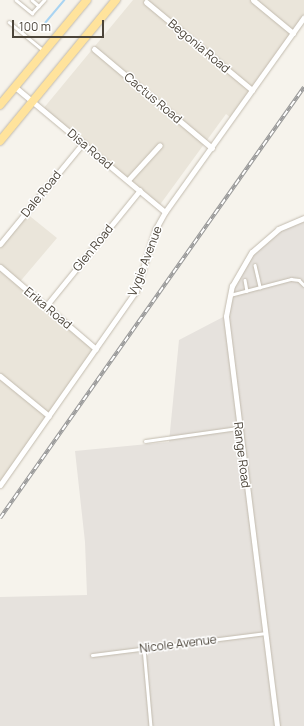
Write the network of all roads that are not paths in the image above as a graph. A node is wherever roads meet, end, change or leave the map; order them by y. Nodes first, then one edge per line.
1 (16, 0) edge
2 (32, 0) edge
3 (44, 0) edge
4 (87, 0) edge
5 (116, 0) edge
6 (253, 0) edge
7 (146, 2) dead end
8 (39, 6) junction
9 (304, 17) edge
10 (9, 22) dead end
11 (293, 33) junction
12 (94, 49) dead end
13 (45, 51) junction
14 (15, 87) junction
15 (252, 90) junction
16 (33, 102) junction
17 (0, 105) edge
18 (0, 141) edge
19 (83, 143) junction
20 (160, 145) dead end
21 (212, 148) junction
22 (128, 180) junction
23 (140, 190) junction
24 (165, 212) junction
25 (304, 218) edge
26 (0, 244) edge
27 (255, 266) dead end
28 (0, 267) edge
29 (245, 280) dead end
30 (304, 285) edge
31 (260, 287) junction
32 (247, 291) junction
33 (229, 295) junction
34 (46, 306) junction
35 (96, 349) junction
36 (0, 376) edge
37 (48, 416) junction
38 (238, 428) junction
39 (145, 441) dead end
40 (1, 483) edge
41 (265, 632) junction
42 (144, 648) junction
43 (92, 655) dead end
44 (151, 726) edge
45 (277, 726) edge

1 - 8 lane
2 - 8 lane
3 - 8 lane
4 - 13 main road
5 - 16 main road
6 - 11 street
7 - 15 street, Begonia Road
9 - 11 street, Vygie Avenue
10 - 13 lane
11 - 15 street, Vygie Avenue
12 - 21 street, Cactus Road
13 - 14 main road
14 - 16 street, Disa Road
14 - 17 main road
15 - 21 street, Vygie Avenue
16 - 18 main road
16 - 19 street, Disa Road
19 - 22 street, Disa Road
19 - 26 street, Dale Road
20 - 22 street
21 - 24 street, Vygie Avenue
22 - 23 street, Disa Road
23 - 24 street, Disa Road
23 - 34 street, Glen Road
24 - 35 street, Vygie Avenue
25 - 33 street, Range Road
27 - 31 lane
28 - 34 street, Erika Road
29 - 32 lane
30 - 31 lane
31 - 32 lane
32 - 33 lane
33 - 38 street, Range Road
34 - 35 street, Erika Road
35 - 37 street, Vygie Avenue
36 - 37 street
37 - 40 street, Vygie Avenue
38 - 39 lane
38 - 41 street, Range Road
41 - 42 lane, Nicole Avenue
41 - 45 street, Range Road
42 - 43 lane, Nicole Avenue
42 - 44 lane

